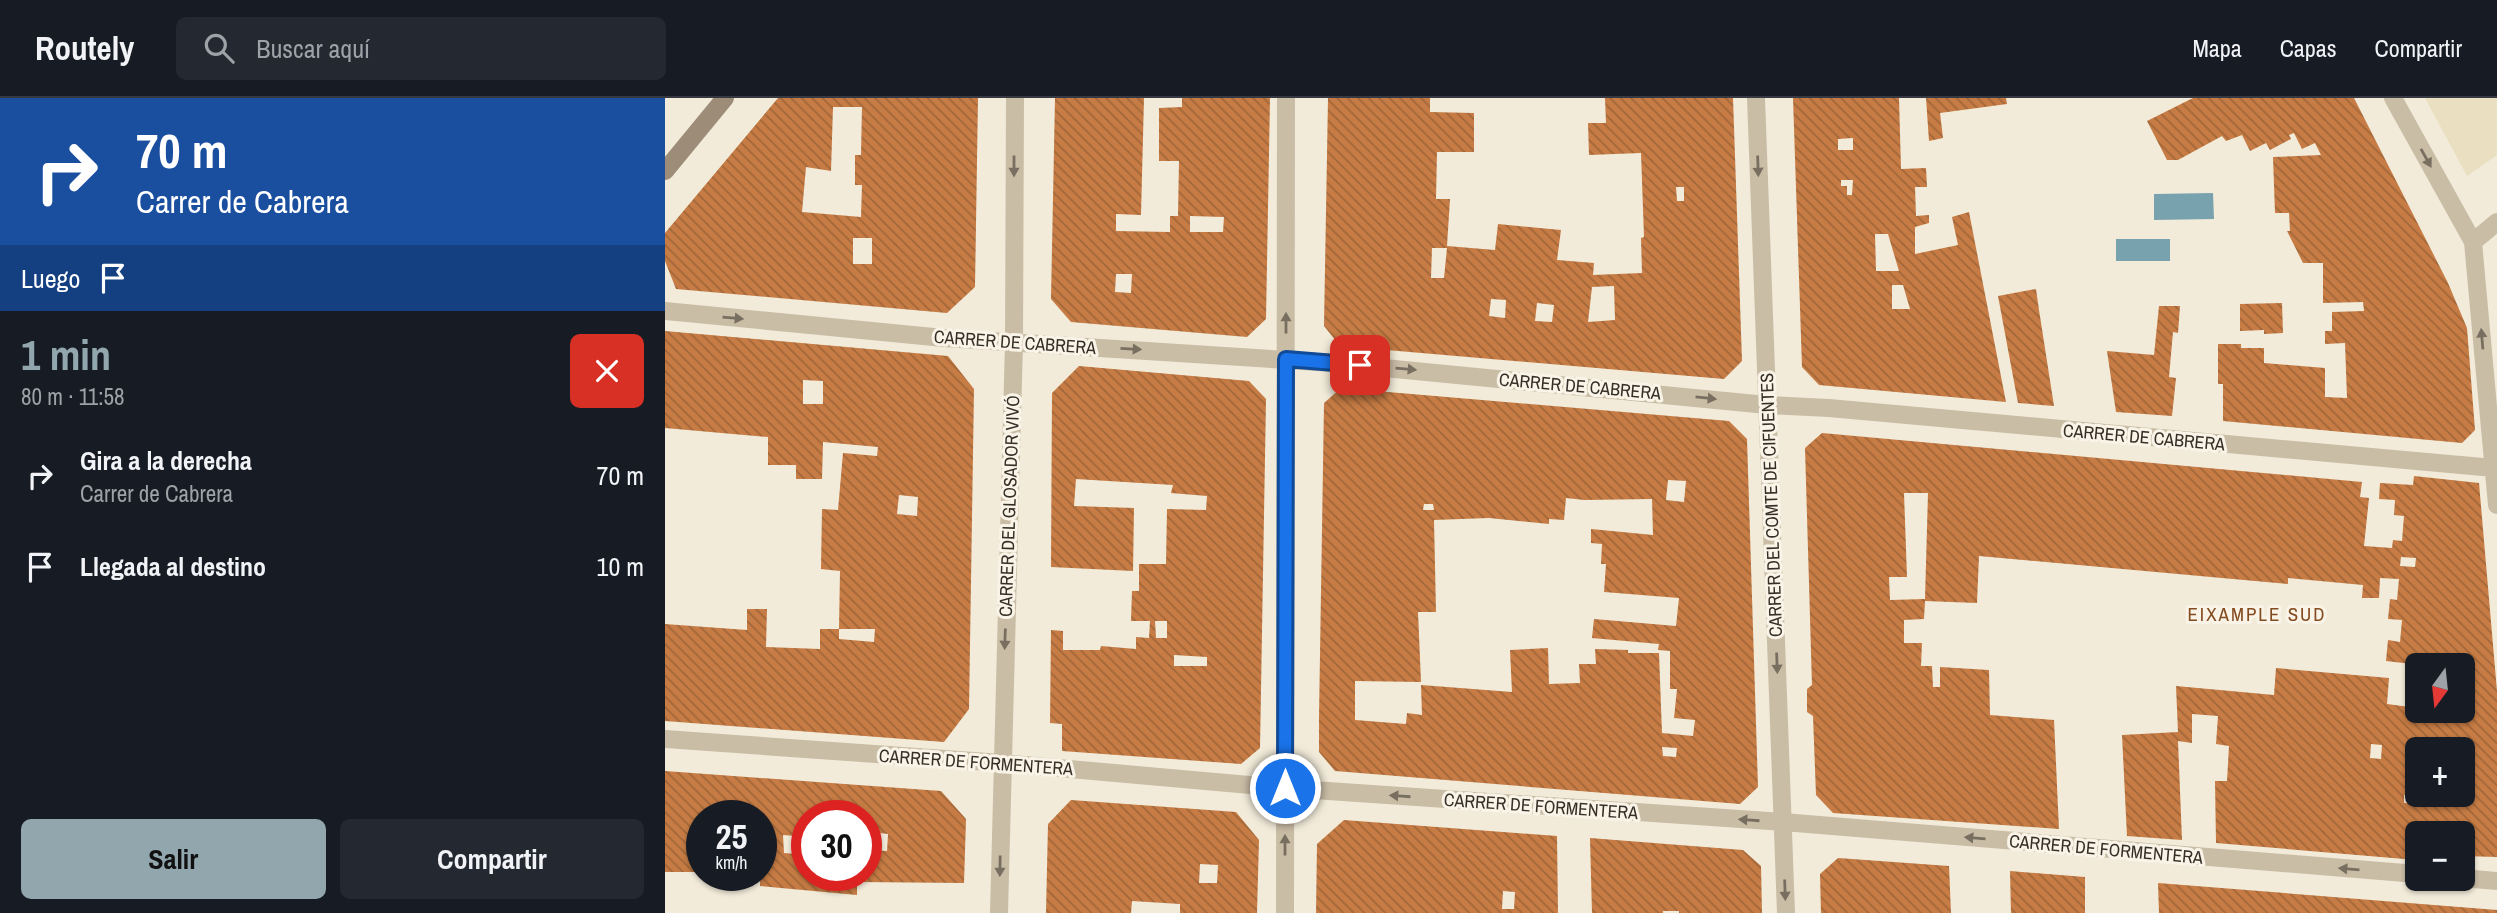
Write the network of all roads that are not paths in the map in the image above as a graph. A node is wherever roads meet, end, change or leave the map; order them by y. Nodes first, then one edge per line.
1 (725, 98) edge
2 (1015, 98) edge
3 (1286, 98) edge
4 (1756, 98) edge
5 (2393, 98) edge
6 (665, 171) edge
7 (2497, 222) edge
8 (2473, 242) junction
9 (665, 311) edge
10 (1014, 342) junction
11 (1286, 359) junction
12 (1767, 405) junction
13 (2494, 468) junction
14 (2497, 505) edge
15 (665, 739) edge
16 (1002, 763) junction
17 (1285, 788) junction
18 (1783, 822) junction
19 (2405, 873) edge
20 (2475, 879) edge
21 (2497, 881) edge
22 (999, 913) edge
23 (1285, 913) edge
24 (1786, 913) edge

1 - 6 street
2 -> 10 street, CARRER DEL GLOSADOR VIVÓ
11 -> 3 street
4 -> 12 street, CARRER DEL COMTE DE CIFUENTES
5 -> 8 street
7 - 8 street
13 -> 8 street
9 -> 10 street, CARRER DE CABRERA
10 -> 11 street, CARRER DE CABRERA
10 -> 16 street, CARRER DEL GLOSADOR VIVÓ
11 -> 12 street, CARRER DE CABRERA
11 - 17 street
12 - 13 street, CARRER DE CABRERA
12 -> 18 street, CARRER DEL COMTE DE CIFUENTES
13 - 14 street
15 - 16 street, CARRER DE FORMENTERA
16 - 17 street, CARRER DE FORMENTERA
16 -> 22 street, CARRER DEL GLOSADOR VIVÓ
18 -> 17 street, CARRER DE FORMENTERA
23 -> 17 street
19 -> 18 street, CARRER DE FORMENTERA
18 -> 24 street, CARRER DEL COMTE DE CIFUENTES
20 - 21 street

